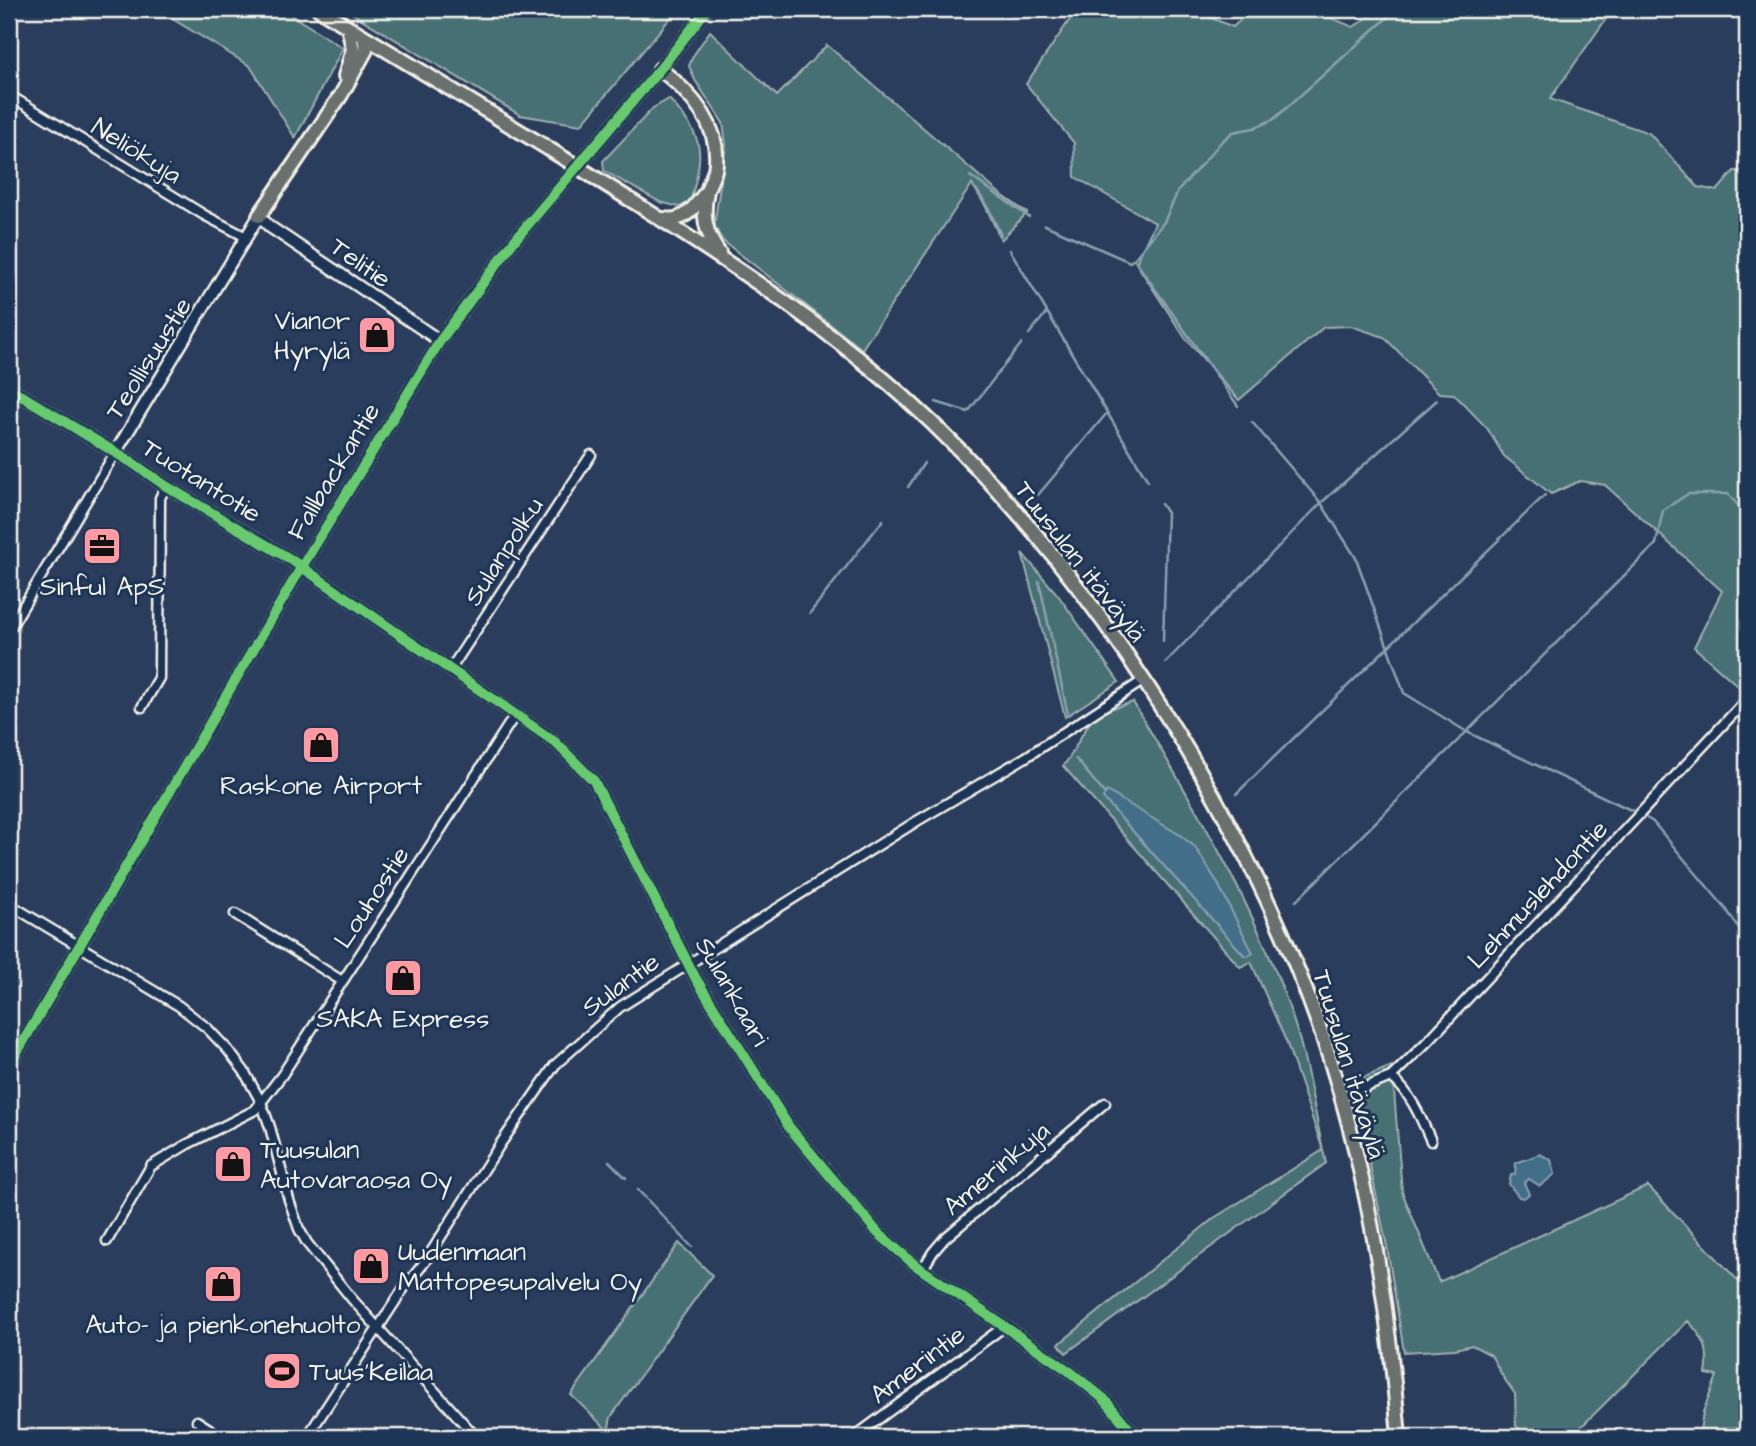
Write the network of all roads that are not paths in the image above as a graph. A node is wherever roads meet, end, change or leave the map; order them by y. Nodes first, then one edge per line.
1 (319, 9) edge
2 (707, 9) edge
3 (348, 27) junction
4 (364, 37) junction
5 (395, 56) junction
6 (660, 69) junction
7 (9, 95) edge
8 (317, 133) junction
9 (707, 191) junction
10 (259, 216) junction
11 (661, 219) junction
12 (246, 237) junction
13 (720, 256) junction
14 (440, 341) junction
15 (9, 388) edge
16 (115, 453) junction
17 (591, 455) dead end
18 (166, 486) junction
19 (301, 568) junction
20 (9, 630) edge
21 (450, 670) junction
22 (1144, 680) junction
23 (1747, 699) edge
24 (142, 707) dead end
25 (515, 715) junction
26 (9, 904) edge
27 (235, 914) dead end
28 (78, 945) junction
29 (690, 964) junction
30 (342, 981) junction
31 (9, 1066) edge
32 (1391, 1077) junction
33 (1341, 1097) junction
34 (261, 1102) junction
35 (1105, 1103) dead end
36 (1431, 1141) dead end
37 (107, 1241) dead end
38 (922, 1270) junction
39 (1005, 1326) junction
40 (378, 1327) junction
41 (197, 1421) dead end
42 (222, 1437) edge
43 (307, 1437) edge
44 (476, 1437) edge
45 (854, 1437) edge
46 (1136, 1437) edge
47 (1399, 1437) edge

1 - 3 main road, Tuusulan itäväylä
2 - 6 street, Fallbackantie
3 - 4 main road, Tuusulan itäväylä
3 - 8 main road
4 - 5 main road, Tuusulan itäväylä
4 - 8 main road
5 - 8 main road
5 - 11 main road, Tuusulan itäväylä, bridge
6 - 9 main road
6 - 14 street, Fallbackantie
7 - 12 street, Neliökuja
8 - 10 main road
9 - 11 main road
9 - 13 main road
10 - 12 street, Teollisuustie
10 - 14 street, Telitie
11 - 13 main road, Tuusulan itäväylä
12 - 16 street, Teollisuustie
13 - 22 main road, Tuusulan itäväylä
14 - 19 street, Fallbackantie
15 - 16 street, Tuotantotie
16 - 18 street, Tuotantotie
16 - 20 street, Teollisuustie
17 - 21 street, Sulanpolku
18 - 19 street, Tuotantotie
18 - 24 street
19 - 21 street, Sulankaari
19 - 28 street, Fallbackantie
21 - 25 street, Sulankaari
22 - 29 street, Sulantie
22 - 33 main road, Tuusulan itäväylä
23 - 32 street, Lehmuslehdontie
25 - 29 street, Sulankaari
25 - 30 street, Louhostie
26 - 28 street
27 - 30 street
28 - 31 street, Fallbackantie
28 - 34 street
29 - 38 street, Sulankaari
29 - 40 street, Sulantie
30 - 34 street, Louhostie
32 - 33 street, Lehmuslehdontie
32 - 36 street
33 - 47 main road, Tuusulan itäväylä
34 - 37 street, Louhostie
34 - 40 street
35 - 38 street, Amerinkuja
38 - 39 street, Sulankaari
39 - 45 street, Amerintie
39 - 46 street, Sulankaari
40 - 43 street, Sulantie
40 - 44 street
41 - 42 street

